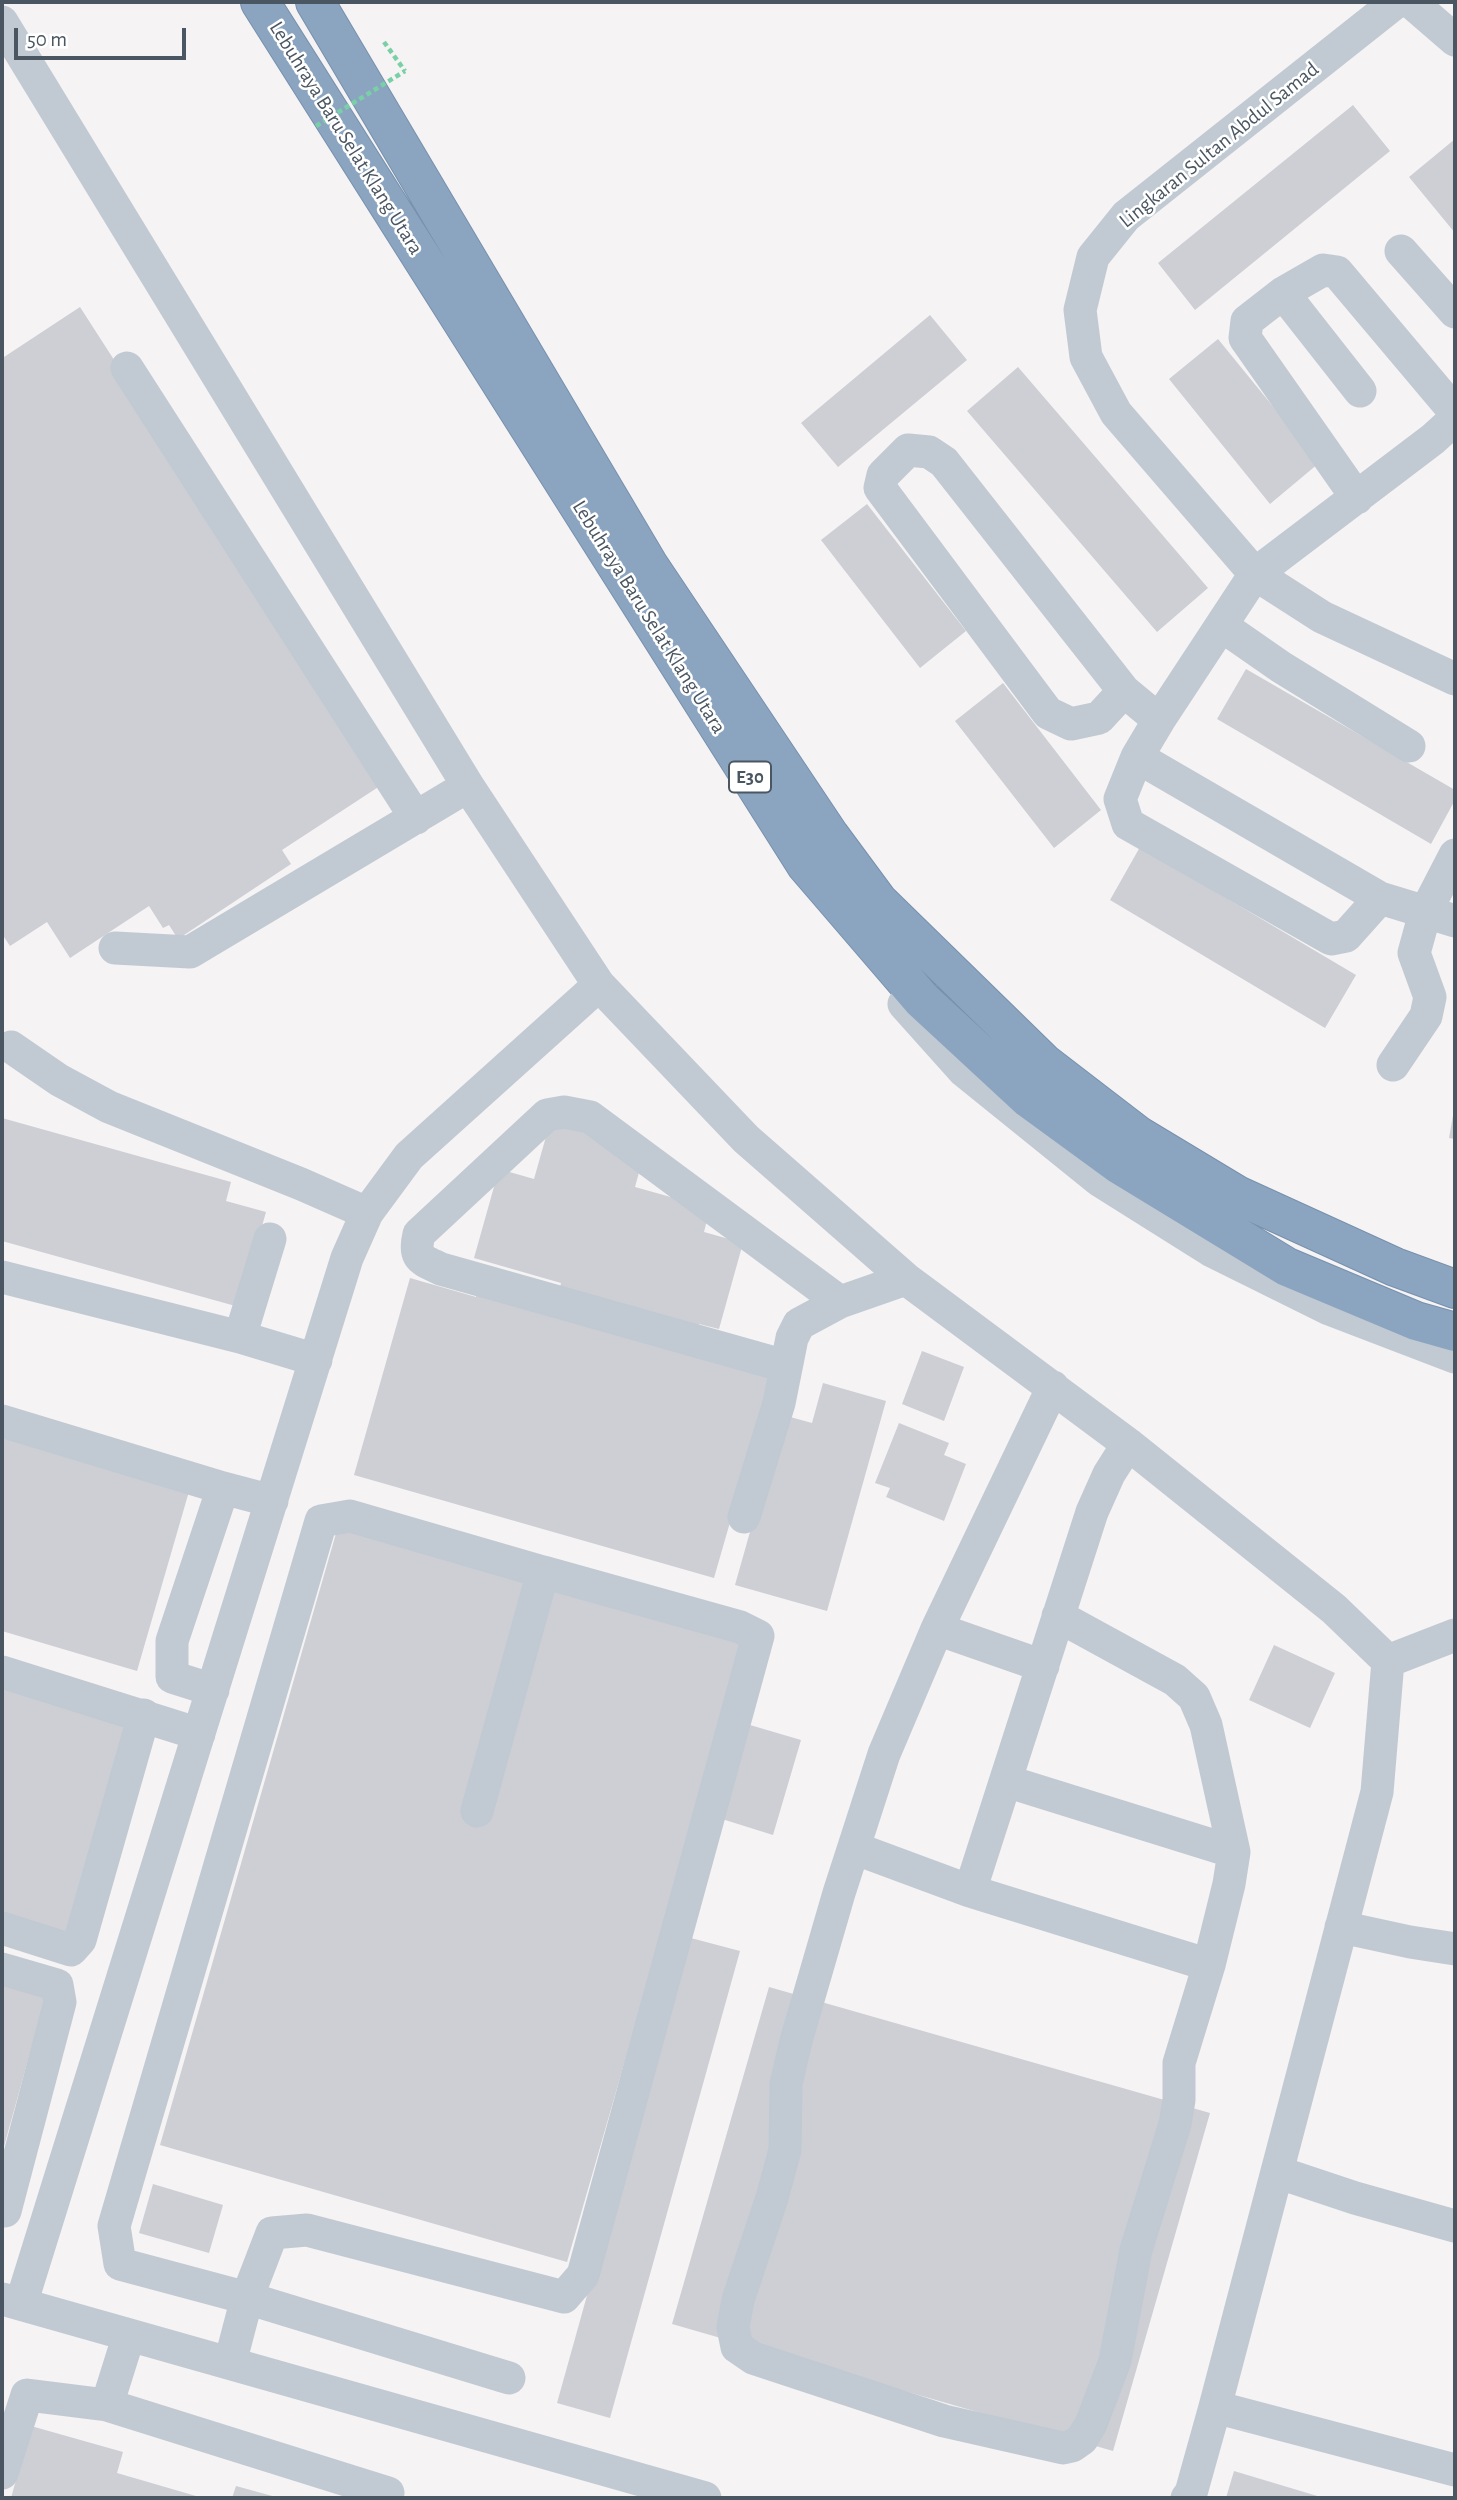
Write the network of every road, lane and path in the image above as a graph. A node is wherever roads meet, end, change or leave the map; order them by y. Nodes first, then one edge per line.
1 (260, 2) edge
2 (315, 2) edge
3 (1396, 2) edge
4 (1411, 2) edge
5 (2, 22) edge
6 (1455, 40) edge
7 (384, 42) dead end
8 (316, 126) dead end
9 (1401, 251) dead end
10 (1283, 293) junction
11 (1455, 312) edge
12 (127, 368) dead end
13 (1360, 391) dead end
14 (1455, 412) edge
15 (1455, 419) edge
16 (1357, 498) junction
17 (1255, 574) junction
18 (1222, 626) junction
19 (1455, 680) edge
20 (1125, 691) junction
21 (1159, 720) junction
22 (1409, 746) dead end
23 (1138, 757) junction
24 (468, 786) junction
25 (415, 818) junction
26 (1455, 855) edge
27 (806, 865) junction
28 (1380, 898) junction
29 (1440, 917) edge
30 (115, 948) dead end
31 (599, 985) junction
32 (10, 1047) dead end
33 (1393, 1065) dead end
34 (367, 1213) junction
35 (270, 1240) dead end
36 (2, 1277) edge
37 (906, 1279) junction
38 (1455, 1289) edge
39 (840, 1302) junction
40 (1455, 1332) edge
41 (240, 1337) junction
42 (1455, 1357) edge
43 (316, 1360) junction
44 (785, 1366) junction
45 (1053, 1387) junction
46 (2, 1421) edge
47 (1128, 1444) junction
48 (223, 1488) junction
49 (272, 1501) junction
50 (744, 1517) dead end
51 (543, 1572) junction
52 (1058, 1616) junction
53 (937, 1629) junction
54 (1455, 1635) edge
55 (1388, 1661) junction
56 (1043, 1666) junction
57 (2, 1672) edge
58 (213, 1690) junction
59 (144, 1715) junction
60 (199, 1734) junction
61 (1006, 1781) junction
62 (477, 1811) dead end
63 (854, 1848) junction
64 (1234, 1852) junction
65 (970, 1891) junction
66 (1341, 1927) junction
67 (2, 1928) edge
68 (1455, 1949) edge
69 (1209, 1965) junction
70 (2, 1969) edge
71 (1277, 2172) junction
72 (5, 2211) dead end
73 (1455, 2226) edge
74 (247, 2298) junction
75 (12, 2302) edge
76 (129, 2335) junction
77 (230, 2363) junction
78 (509, 2378) dead end
79 (107, 2405) junction
80 (1215, 2407) junction
81 (1455, 2470) edge
82 (2, 2473) edge
83 (388, 2493) dead end
84 (663, 2493) edge
85 (705, 2498) edge
86 (1187, 2498) edge

1 - 27 highway, Lebuhraya Baru Selat Klang Utara / E30
2 - 38 highway, Lebuhraya Baru Selat Klang Utara / E30
3 - 17 street, Lingkaran Sultan Abdul Samad
4 - 6 street
5 - 24 street
7 - 8 path, bridge
9 - 11 street
10 - 13 street
10 - 14 street
10 - 16 street
12 - 25 street
15 - 16 street
16 - 17 street
17 - 18 street
17 - 19 street, Lingkaran Sultan Abdul Samad
18 - 21 street
18 - 22 street
20 - 20 street
20 - 21 street
21 - 23 street
23 - 28 street
23 - 28 street
24 - 25 street
24 - 31 street
25 - 30 street
26 - 29 street
27 - 40 highway, Lebuhraya Baru Selat Klang Utara / E30
27 - 42 street
28 - 29 street
29 - 33 street
31 - 34 street
31 - 37 street
32 - 34 street
34 - 43 street
35 - 41 street
36 - 41 street
37 - 39 street
37 - 45 street
39 - 44 street
39 - 44 street
41 - 43 street
43 - 49 street
44 - 50 street
45 - 47 street
45 - 53 street
46 - 48 street
47 - 52 street
47 - 55 street
48 - 49 street
48 - 58 street
49 - 58 street
51 - 62 street
51 - 74 street
51 - 74 street
52 - 56 street
52 - 64 street
53 - 56 street
53 - 63 street
54 - 55 street
55 - 66 street
56 - 61 street
57 - 59 street
58 - 60 street
59 - 60 street
59 - 67 street
60 - 75 street
61 - 64 street
61 - 65 street
63 - 65 street
63 - 69 street
64 - 69 street
65 - 69 street
66 - 68 street
66 - 71 street
70 - 72 street
71 - 73 street
71 - 80 street
74 - 77 street
74 - 78 street
75 - 76 street
76 - 77 street
76 - 79 street
77 - 84 street
79 - 82 street
79 - 83 street
80 - 81 street
80 - 86 street
84 - 85 street

